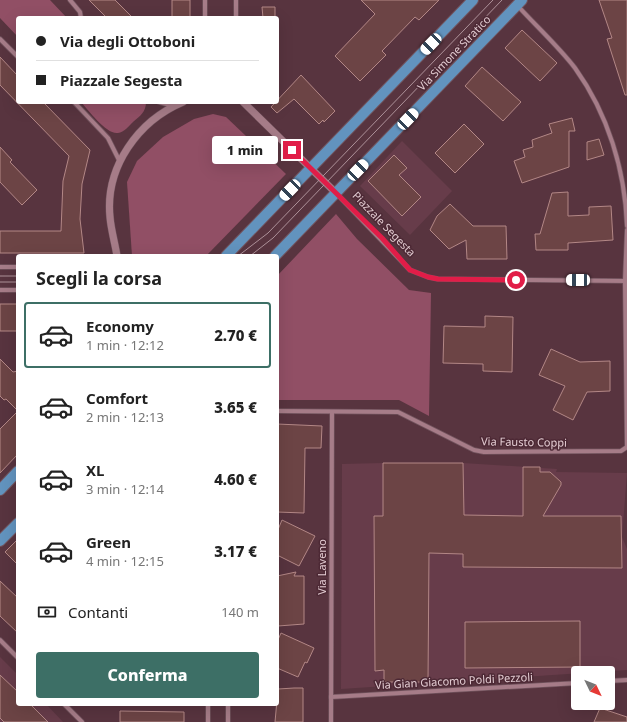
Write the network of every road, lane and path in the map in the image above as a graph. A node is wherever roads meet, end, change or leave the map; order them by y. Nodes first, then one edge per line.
1 (70, 0) edge
2 (205, 0) edge
3 (236, 0) edge
4 (473, 0) edge
5 (520, 3) edge
6 (81, 16) edge
7 (205, 16) edge
8 (236, 16) edge
9 (0, 39) edge
10 (16, 55) edge
11 (76, 104) edge
12 (166, 104) edge
13 (178, 104) edge
14 (245, 104) edge
15 (174, 106) junction
16 (120, 160) junction
17 (311, 168) junction
18 (336, 193) junction
19 (627, 226) edge
20 (627, 230) edge
21 (117, 254) edge
22 (228, 254) edge
23 (277, 254) edge
24 (0, 267) edge
25 (16, 267) edge
26 (626, 281) edge
27 (0, 290) edge
28 (16, 290) edge
29 (279, 411) edge
30 (332, 412) junction
31 (627, 447) edge
32 (16, 473) edge
33 (0, 490) edge
34 (16, 524) edge
35 (0, 541) edge
36 (0, 640) edge
37 (16, 656) edge
38 (627, 680) edge
39 (615, 681) edge
40 (571, 683) edge
41 (331, 697) junction
42 (66, 706) edge
43 (208, 706) edge
44 (228, 706) edge
45 (82, 722) edge
46 (208, 722) edge
47 (228, 722) edge
48 (331, 722) edge

1 - 6 street
2 - 7 street
3 - 8 street
4 - 17 main road, Via Simone Stratico
5 - 18 main road, Via Simone Stratico
5 - 19 street
9 - 10 street
11 - 16 street
12 - 15 street
13 - 15 street
14 - 17 street, Piazzale Segesta
15 - 16 street
16 - 21 street
17 - 18 street, Piazzale Segesta
17 - 22 main road
18 - 23 main road, Piazzale Segesta
18 - 26 street, Piazzale Segesta
20 - 26 street
24 - 25 street
26 - 31 street
27 - 28 street
29 - 30 street
30 - 31 street, Via Fausto Coppi
30 - 41 street, Via Laveno
32 - 33 main road
34 - 35 main road
36 - 37 street
38 - 39 street
40 - 41 street, Via Gian Giacomo Poldi Pezzoli
41 - 48 street, Via Laveno
42 - 45 street
43 - 46 street
44 - 47 street

